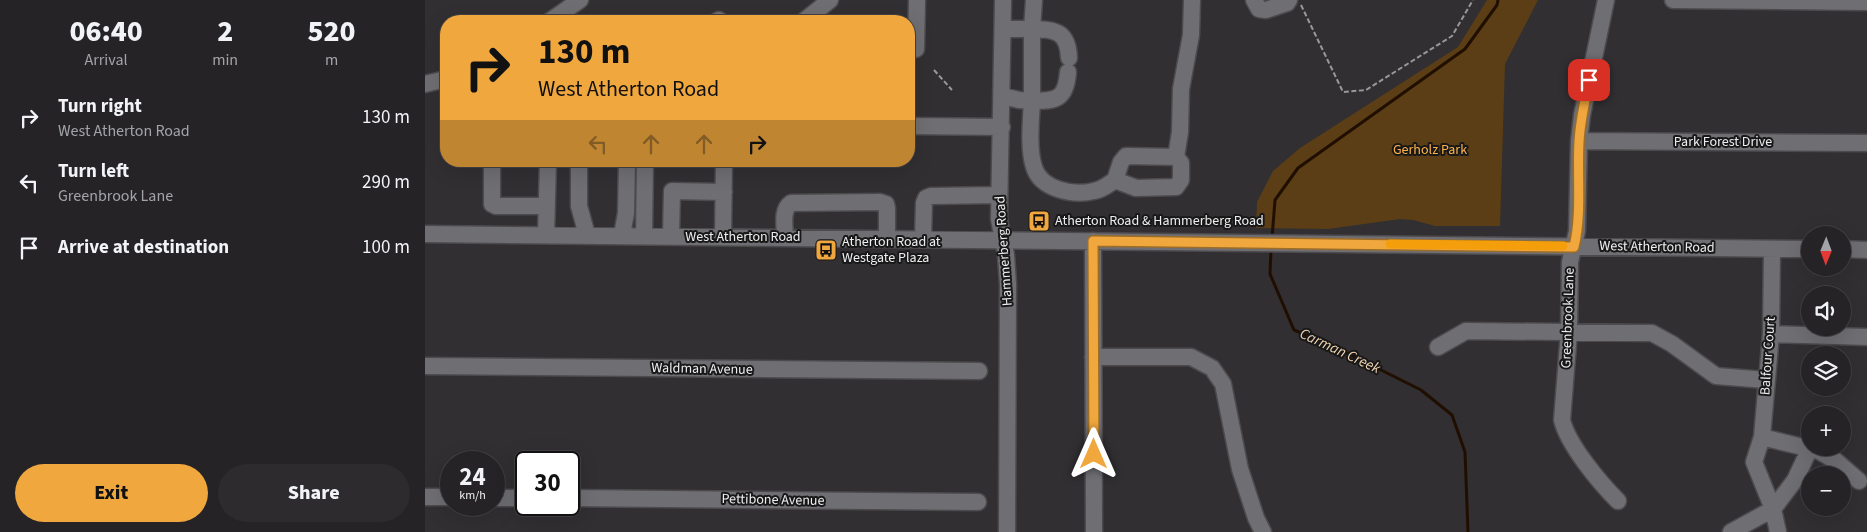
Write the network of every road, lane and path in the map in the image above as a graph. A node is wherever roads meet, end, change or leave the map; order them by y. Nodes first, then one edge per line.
1 (581, 0) edge
2 (830, 0) edge
3 (917, 0) edge
4 (1003, 0) edge
5 (1034, 0) edge
6 (1192, 0) edge
7 (1255, 0) edge
8 (1473, 0) edge
9 (1605, 0) edge
10 (1673, 0) edge
11 (1729, 0) edge
12 (1294, 1) edge
13 (1867, 2) edge
14 (559, 15) edge
15 (811, 15) edge
16 (1003, 29) junction
17 (1032, 29) junction
18 (915, 49) edge
19 (934, 70) dead end
20 (440, 80) edge
21 (425, 84) edge
22 (953, 90) dead end
23 (1003, 96) junction
24 (1032, 101) junction
25 (915, 126) edge
26 (1002, 127) junction
27 (1579, 141) junction
28 (1867, 143) edge
29 (1176, 157) junction
30 (492, 167) edge
31 (548, 167) edge
32 (579, 167) edge
33 (627, 167) edge
34 (645, 167) edge
35 (724, 167) edge
36 (1115, 180) junction
37 (724, 192) junction
38 (999, 195) junction
39 (547, 206) junction
40 (425, 234) edge
41 (546, 235) junction
42 (587, 235) junction
43 (622, 236) junction
44 (644, 236) junction
45 (671, 236) junction
46 (723, 236) junction
47 (785, 237) junction
48 (887, 238) junction
49 (923, 238) junction
50 (1003, 239) junction
51 (1093, 241) junction
52 (1574, 247) junction
53 (1772, 249) junction
54 (1801, 249) edge
55 (1851, 249) edge
56 (1867, 250) edge
57 (1569, 332) junction
58 (1771, 334) junction
59 (1867, 337) edge
60 (1438, 347) dead end
61 (1093, 357) junction
62 (425, 366) edge
63 (979, 371) dead end
64 (1766, 380) junction
65 (1762, 437) junction
66 (1801, 446) edge
67 (1806, 456) edge
68 (1827, 456) edge
69 (1859, 481) dead end
70 (425, 497) edge
71 (440, 497) edge
72 (580, 498) edge
73 (1618, 501) dead end
74 (978, 502) dead end
75 (1773, 509) junction
76 (1007, 532) edge
77 (1094, 532) edge
78 (1263, 532) edge
79 (1731, 532) edge
80 (1778, 532) edge

1 - 14 street
2 - 15 street
3 - 18 street
4 - 16 street, Hammerberg Road
5 - 17 street
6 - 29 street
7 - 12 street
8 - 12 path
9 - 27 street, Greenbrook Lane
10 - 11 street
11 - 13 street
16 - 17 street
16 - 23 street, Hammerberg Road
17 - 24 street
17 - 24 street
19 - 22 path
20 - 21 street
23 - 24 street
23 - 26 street, Hammerberg Road
24 - 36 street
25 - 26 street
26 - 38 street, Hammerberg Road
27 - 28 street, Park Forest Drive
27 - 52 street, Greenbrook Lane
29 - 36 street
29 - 36 street
30 - 39 street
31 - 39 street
32 - 42 street
33 - 43 street
34 - 44 street
35 - 37 street
37 - 45 street
37 - 46 street
38 - 49 street
38 - 50 street, Hammerberg Road
39 - 41 street
40 - 41 street, West Atherton Road
41 - 42 street, West Atherton Road
42 - 43 street, West Atherton Road
43 - 44 street, West Atherton Road
44 - 45 street, West Atherton Road
45 - 46 street, West Atherton Road
46 - 47 street, West Atherton Road
47 - 48 street, West Atherton Road
47 - 48 street
48 - 49 street, West Atherton Road
49 - 50 street, West Atherton Road
50 - 51 street, West Atherton Road
50 - 76 street, Hammerberg Road
51 - 52 street, West Atherton Road
51 - 61 street
52 - 53 street, West Atherton Road
52 - 57 street, Greenbrook Lane
53 - 54 street, West Atherton Road
53 - 58 street, Balfour Court
55 - 56 street
57 - 60 street
57 - 64 street
57 - 73 street, Greenbrook Lane
58 - 59 street
58 - 64 street, Balfour Court
61 - 77 street
61 - 78 street
62 - 63 street, Waldman Avenue
64 - 65 street, Balfour Court
65 - 66 street
65 - 75 street, Balfour Court
67 - 75 street
68 - 69 street
70 - 71 street
72 - 74 street, Pettibone Avenue
75 - 79 street
75 - 80 street

